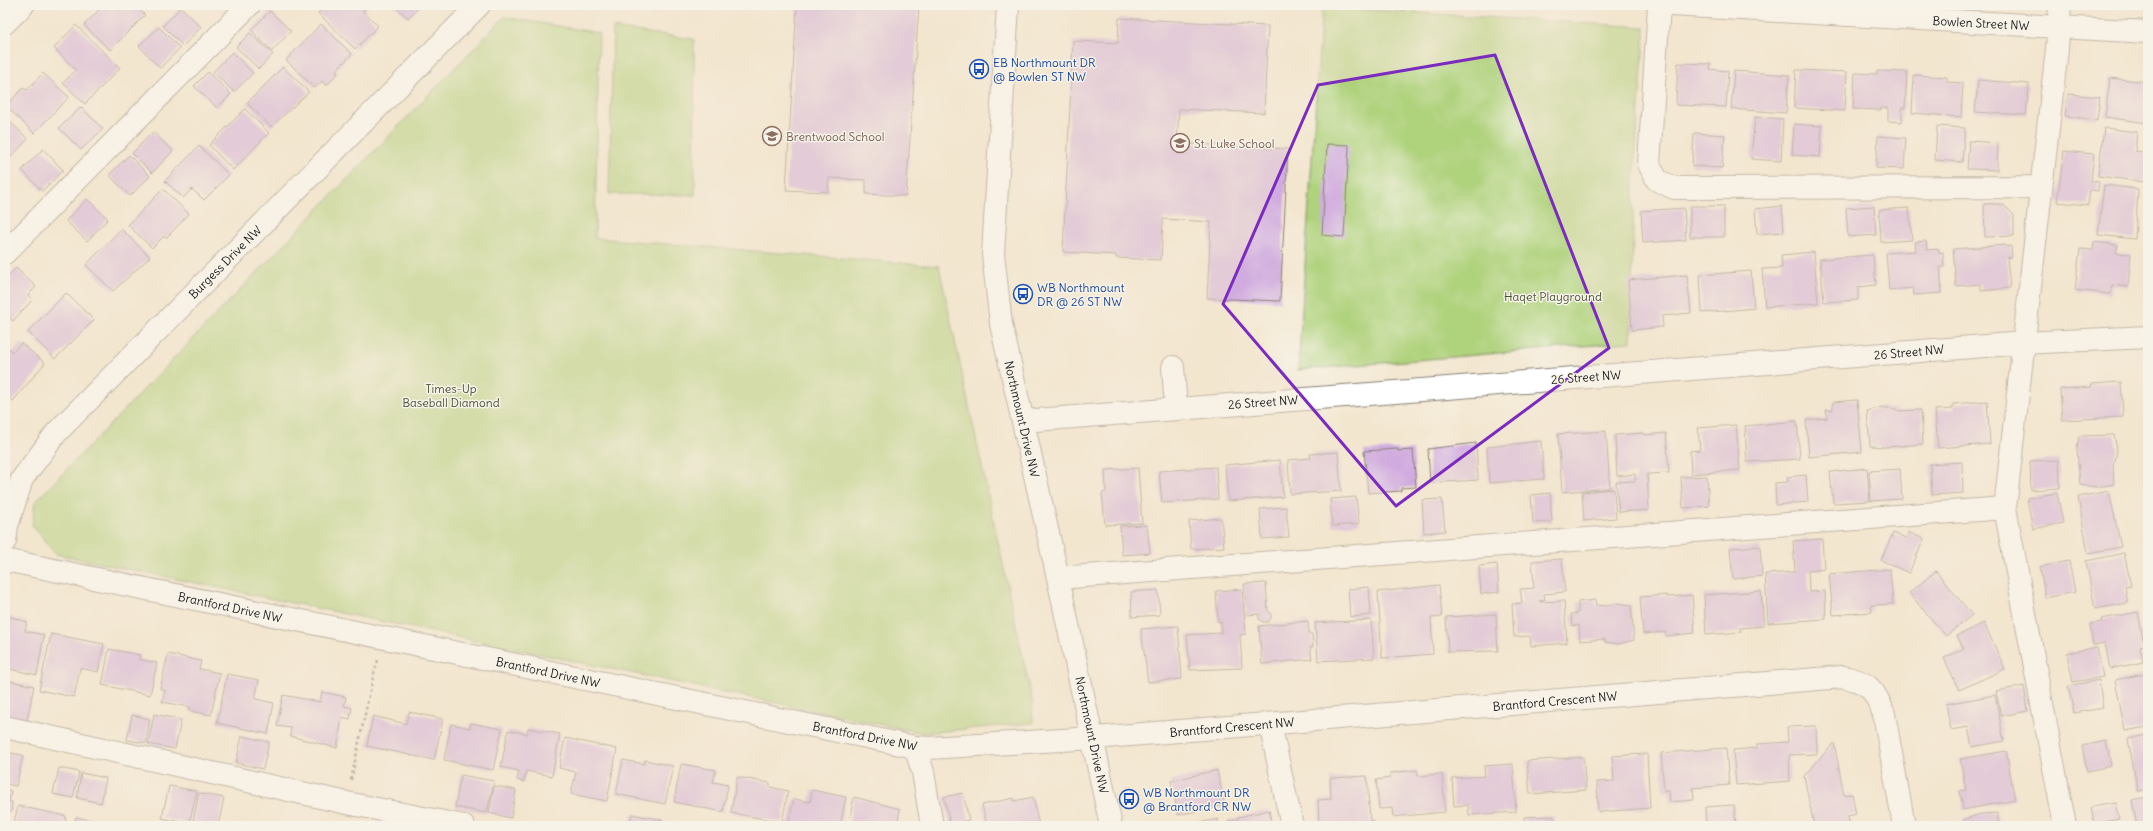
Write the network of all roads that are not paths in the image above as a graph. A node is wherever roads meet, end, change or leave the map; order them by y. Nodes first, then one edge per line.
1 (22, 5) edge
2 (249, 5) edge
3 (479, 5) edge
4 (1008, 5) edge
5 (1659, 5) edge
6 (1671, 5) edge
7 (2060, 5) edge
8 (5, 23) edge
9 (2058, 28) junction
10 (2148, 32) edge
11 (2041, 187) junction
12 (5, 253) edge
13 (2148, 337) edge
14 (2024, 343) junction
15 (1173, 367) dead end
16 (1176, 408) junction
17 (1023, 421) junction
18 (2005, 508) junction
19 (5, 541) edge
20 (5, 560) edge
21 (1058, 578) junction
22 (1270, 724) junction
23 (5, 727) edge
24 (1094, 738) junction
25 (916, 747) junction
26 (464, 826) edge
27 (932, 826) edge
28 (1111, 826) edge
29 (1292, 826) edge
30 (1904, 826) edge
31 (2065, 826) edge

1 - 8 street
2 - 12 street
3 - 19 street, Burgess Drive NW
4 - 17 street, Northmount Drive NW
5 - 11 street
6 - 9 street, Bowlen Street NW
7 - 9 street
9 - 10 street, Bowlen Street NW
9 - 11 street
11 - 14 street
13 - 14 street, 26 Street NW
14 - 16 street, 26 Street NW
14 - 18 street
15 - 16 street
16 - 17 street, 26 Street NW
17 - 21 street, Northmount Drive NW
18 - 21 street
18 - 31 street
20 - 25 street, Brantford Drive NW
21 - 24 street, Northmount Drive NW
22 - 24 street, Brantford Crescent NW
22 - 29 street
22 - 30 street, Brantford Crescent NW
23 - 26 street
24 - 25 street, Brantford Drive NW
24 - 28 street, Northmount Drive NW
25 - 27 street

